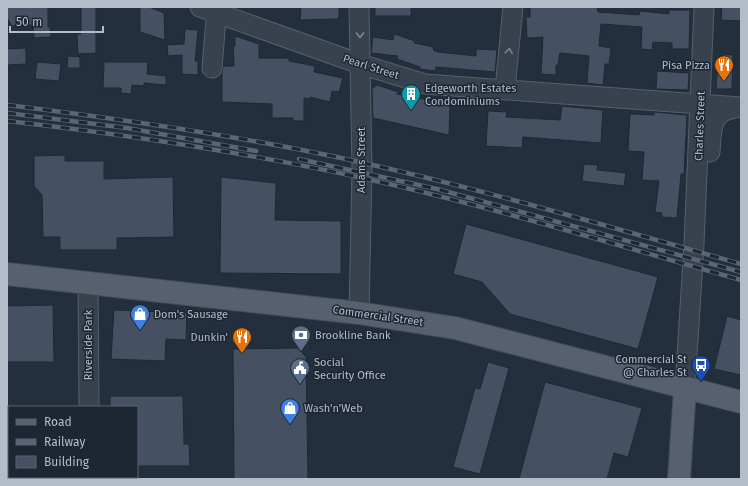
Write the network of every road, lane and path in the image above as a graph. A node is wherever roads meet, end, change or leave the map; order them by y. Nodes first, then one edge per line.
1 (359, 7) edge
2 (514, 7) edge
3 (704, 7) edge
4 (211, 9) edge
5 (360, 64) junction
6 (212, 68) dead end
7 (505, 89) junction
8 (700, 105) junction
9 (741, 107) edge
10 (694, 244) junction
11 (7, 274) edge
12 (88, 282) junction
13 (359, 313) junction
14 (684, 388) junction
15 (741, 402) edge
16 (89, 406) edge
17 (679, 479) edge

1 -> 5 street, Adams Street
7 -> 2 street
3 - 8 street, Charles Street
4 - 5 street, Pearl Street
4 - 6 street
5 - 7 street, Pearl Street
5 - 13 street, Adams Street
7 - 8 street, Pearl Street
8 - 9 street, Pearl Street
8 - 10 street, Charles Street
9 - 10 street, Charles Street
10 - 14 street, Charles Street
11 - 12 main road, Commercial Street
12 - 13 main road, Commercial Street
12 - 16 street, Riverside Park
13 - 14 main road, Commercial Street
14 - 15 main road, Commercial Street
14 - 17 main road, Charles Street

